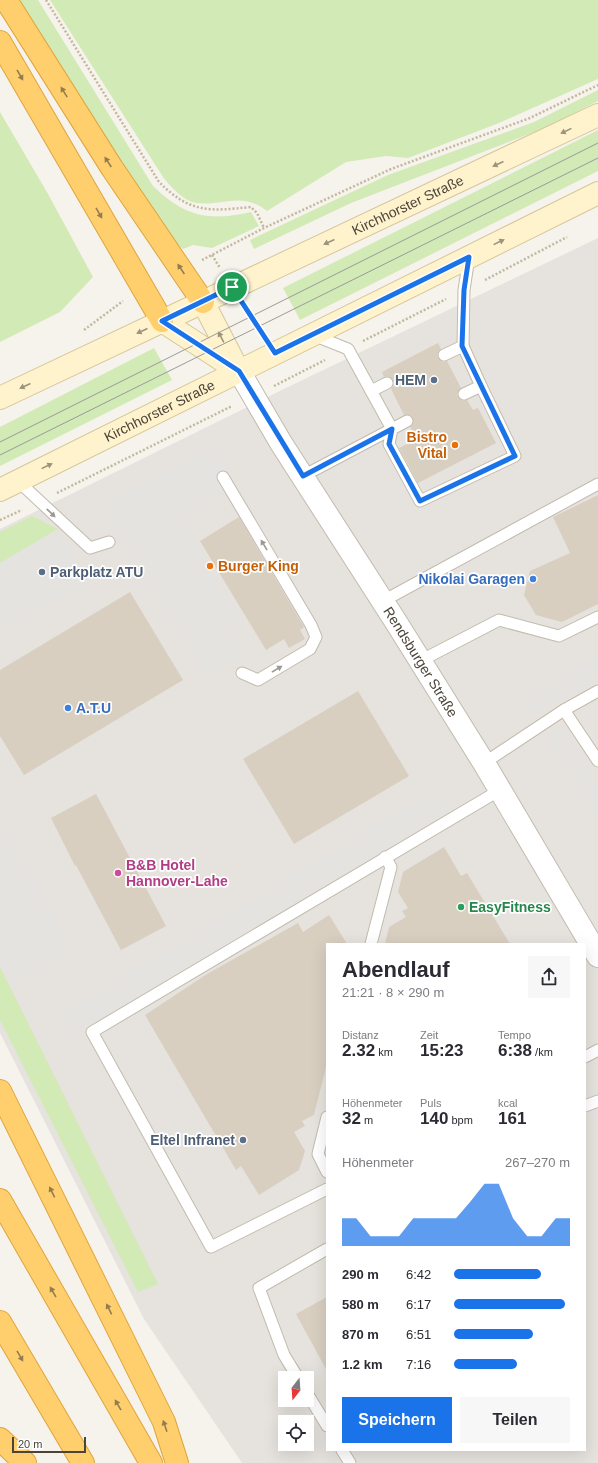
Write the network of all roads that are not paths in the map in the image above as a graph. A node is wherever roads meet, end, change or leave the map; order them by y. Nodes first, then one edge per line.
1 (6, 0) edge
2 (0, 42) edge
3 (598, 115) edge
4 (598, 193) edge
5 (469, 257) junction
6 (202, 302) junction
7 (162, 321) junction
8 (313, 334) junction
9 (462, 346) junction
10 (444, 355) dead end
11 (239, 371) junction
12 (387, 383) dead end
13 (482, 386) junction
14 (371, 391) junction
15 (464, 394) dead end
16 (0, 398) edge
17 (407, 421) dead end
18 (392, 429) junction
19 (303, 476) junction
20 (223, 477) dead end
21 (598, 484) edge
22 (9, 485) edge
23 (109, 542) dead end
24 (383, 601) junction
25 (598, 617) edge
26 (420, 661) junction
27 (242, 673) dead end
28 (598, 691) edge
29 (564, 710) junction
30 (598, 761) edge
31 (484, 763) junction
32 (500, 790) junction
33 (385, 857) junction
34 (371, 943) edge
35 (598, 956) edge
36 (598, 1050) edge
37 (586, 1056) edge
38 (0, 1091) edge
39 (598, 1101) edge
40 (586, 1106) edge
41 (326, 1121) edge
42 (326, 1170) edge
43 (326, 1190) edge
44 (0, 1200) edge
45 (326, 1251) edge
46 (0, 1322) edge
47 (294, 1371) edge
48 (314, 1405) edge
49 (326, 1424) edge
50 (0, 1439) edge
51 (343, 1451) edge
52 (25, 1463) edge
53 (83, 1463) edge
54 (151, 1463) edge
55 (177, 1463) edge
56 (350, 1463) edge

6 -> 1 highway
2 -> 7 highway
3 -> 6 main road, Kirchhorster Straße
5 -> 4 main road, Kirchhorster Straße
5 - 8 main road, Kirchhorster Straße
5 - 9 lane
6 - 7 main road, Kirchhorster Straße
11 -> 6 main road
7 - 11 main road
7 -> 16 main road, Kirchhorster Straße
8 - 11 main road, Kirchhorster Straße
8 - 14 lane
9 - 10 lane
9 - 13 lane
11 - 19 street, Rendsburger Straße
22 -> 11 main road, Kirchhorster Straße
12 - 14 lane
13 - 15 lane
13 - 18 lane
14 - 18 lane
17 - 18 lane
18 - 19 lane
19 - 24 street, Rendsburger Straße
27 -> 20 lane
21 - 24 lane
22 -> 23 lane
24 - 26 street, Rendsburger Straße
25 - 26 lane
26 - 31 street, Rendsburger Straße
28 - 29 lane
29 - 30 lane
29 - 31 lane
31 - 32 street, Rendsburger Straße
32 - 33 lane
32 - 35 street, Rendsburger Straße
33 - 34 lane
33 - 43 lane
36 - 37 lane
55 -> 38 highway
39 - 40 lane
41 - 42 lane
54 -> 44 highway
45 - 47 lane
46 -> 53 highway
48 - 49 lane
50 - 52 highway
51 - 56 lane

